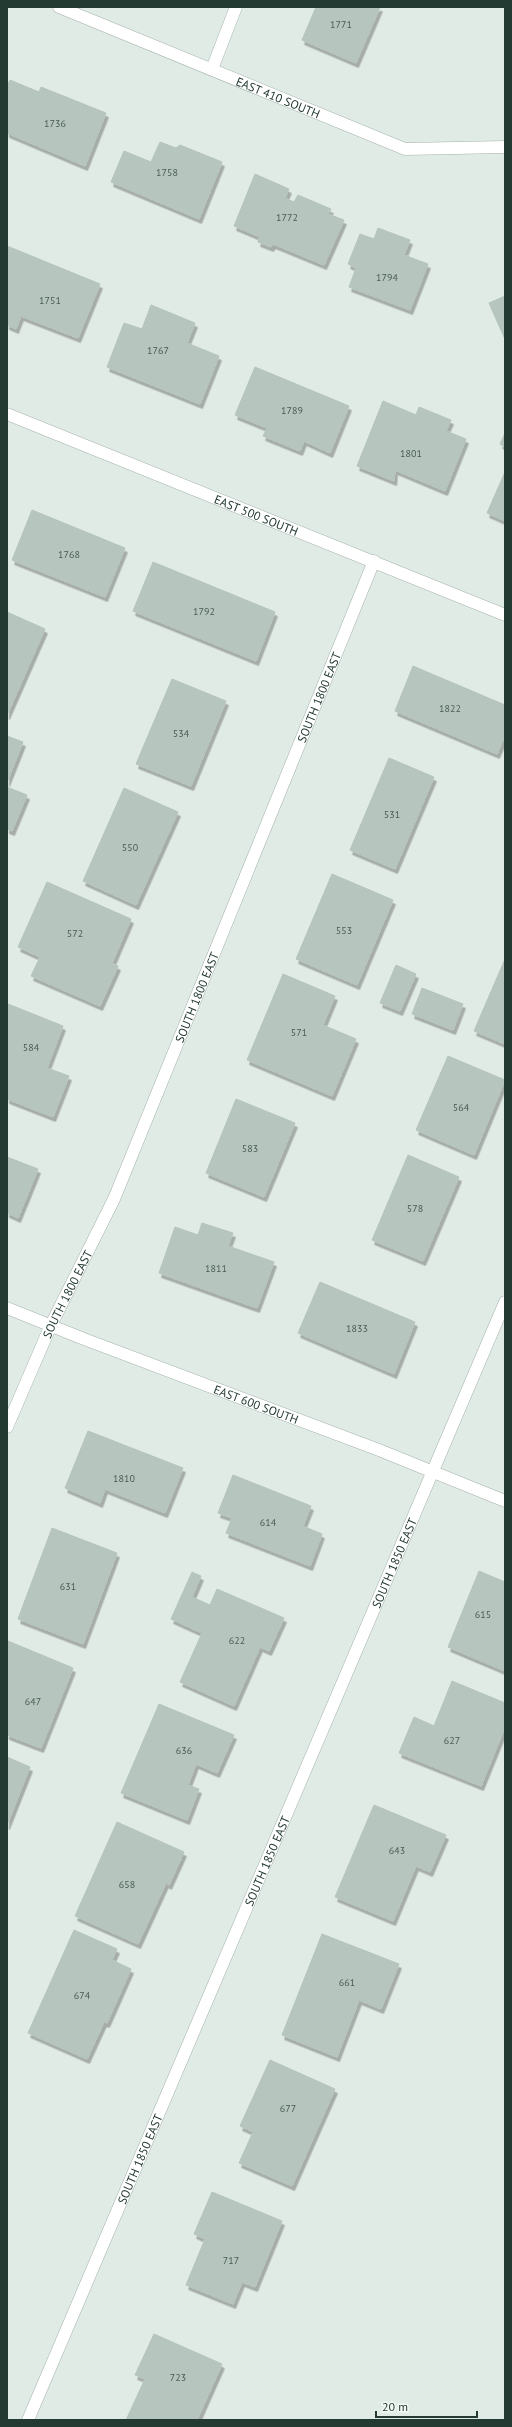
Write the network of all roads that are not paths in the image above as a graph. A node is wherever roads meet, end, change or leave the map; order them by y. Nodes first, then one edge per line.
1 (59, 7) edge
2 (236, 7) edge
3 (212, 69) junction
4 (505, 147) edge
5 (7, 414) edge
6 (374, 561) junction
7 (505, 615) edge
8 (505, 1302) edge
9 (7, 1308) edge
10 (51, 1325) junction
11 (7, 1427) edge
12 (433, 1471) junction
13 (505, 1501) edge
14 (28, 2420) edge

1 - 3 street, EAST 410 SOUTH
2 - 3 street
3 - 4 street, EAST 410 SOUTH
5 - 6 street, EAST 500 SOUTH
6 - 7 street, EAST 500 SOUTH
6 - 10 street, SOUTH 1800 EAST
8 - 12 street, SOUTH 1850 EAST
9 - 10 street, EAST 600 SOUTH
10 - 11 street, SOUTH 1800 EAST
10 - 12 street, EAST 600 SOUTH
12 - 13 street, EAST 600 SOUTH
12 - 14 street, SOUTH 1850 EAST

